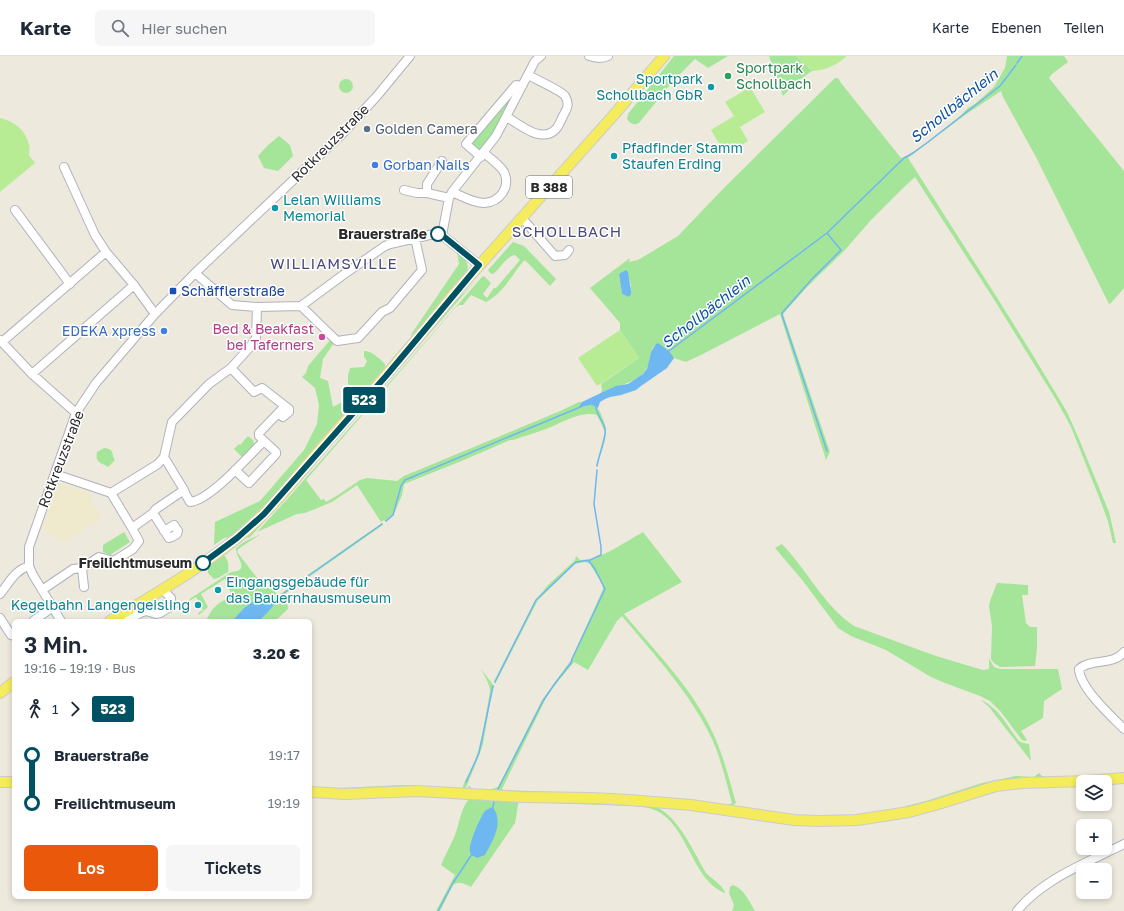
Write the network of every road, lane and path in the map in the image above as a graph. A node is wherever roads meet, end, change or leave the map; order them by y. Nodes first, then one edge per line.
1 (410, 56) edge
2 (541, 56) edge
3 (589, 56) edge
4 (608, 56) edge
5 (664, 56) edge
6 (528, 75) junction
7 (522, 86) junction
8 (507, 117) junction
9 (482, 155) junction
10 (442, 161) dead end
11 (64, 167) dead end
12 (404, 190) dead end
13 (427, 194) junction
14 (451, 195) junction
15 (15, 210) dead end
16 (522, 218) junction
17 (442, 235) junction
18 (415, 238) junction
19 (569, 250) dead end
20 (106, 252) junction
21 (479, 265) junction
22 (195, 273) junction
23 (70, 284) junction
24 (134, 285) junction
25 (301, 306) junction
26 (257, 307) junction
27 (155, 314) junction
28 (3, 343) edge
29 (0, 353) edge
30 (231, 368) junction
31 (32, 374) junction
32 (76, 413) junction
33 (264, 441) junction
34 (164, 457) junction
35 (235, 470) junction
36 (55, 474) junction
37 (184, 490) junction
38 (111, 493) junction
39 (153, 513) junction
40 (132, 528) junction
41 (164, 531) dead end
42 (29, 566) junction
43 (82, 568) junction
44 (84, 587) dead end
45 (162, 589) junction
46 (42, 590) junction
47 (0, 594) edge
48 (53, 607) junction
49 (0, 618) edge
50 (36, 619) edge
51 (60, 619) edge
52 (113, 619) edge
53 (130, 619) edge
54 (12, 632) edge
55 (1124, 652) edge
56 (12, 684) edge
57 (0, 693) edge
58 (1124, 728) edge
59 (1124, 778) edge
60 (0, 782) edge
61 (12, 782) edge
62 (312, 792) edge
63 (1124, 844) edge
64 (1017, 911) edge

1 - 22 street, Rotkreuzstraße
2 - 6 street
3 - 4 street
5 - 16 main road, B 388
6 - 7 street
6 - 8 street
7 - 8 street
7 - 9 street
8 - 9 street
9 - 14 street
9 - 14 street
10 - 13 street
11 - 20 street
12 - 13 street
13 - 14 street
14 - 17 street
15 - 23 street
16 - 19 street
16 - 21 main road, B 388
17 - 18 street
17 - 21 street
18 - 25 street
18 - 25 street
20 - 23 street
20 - 24 street
21 - 45 main road, B 388
22 - 26 street
22 - 27 street, Rotkreuzstraße
23 - 28 street
24 - 27 street
24 - 31 street
25 - 26 street
26 - 30 street
27 - 32 street, Rotkreuzstraße
28 - 29 street
28 - 31 street
30 - 33 street
30 - 34 street
31 - 32 street
32 - 36 street, Rotkreuzstraße
33 - 35 street
33 - 35 street
34 - 37 street
34 - 38 street
35 - 37 street
36 - 38 street
36 - 42 street, Rotkreuzstraße
37 - 39 street
38 - 40 street
39 - 40 street
39 - 41 street
40 - 43 street
42 - 46 street
42 - 47 street
43 - 44 street
43 - 46 street
45 - 52 main road, B 388
45 - 53 street
46 - 48 street
48 - 50 street
48 - 51 street
49 - 54 street
55 - 58 street
56 - 57 main road
59 - 62 main road
60 - 61 main road
63 - 64 street

